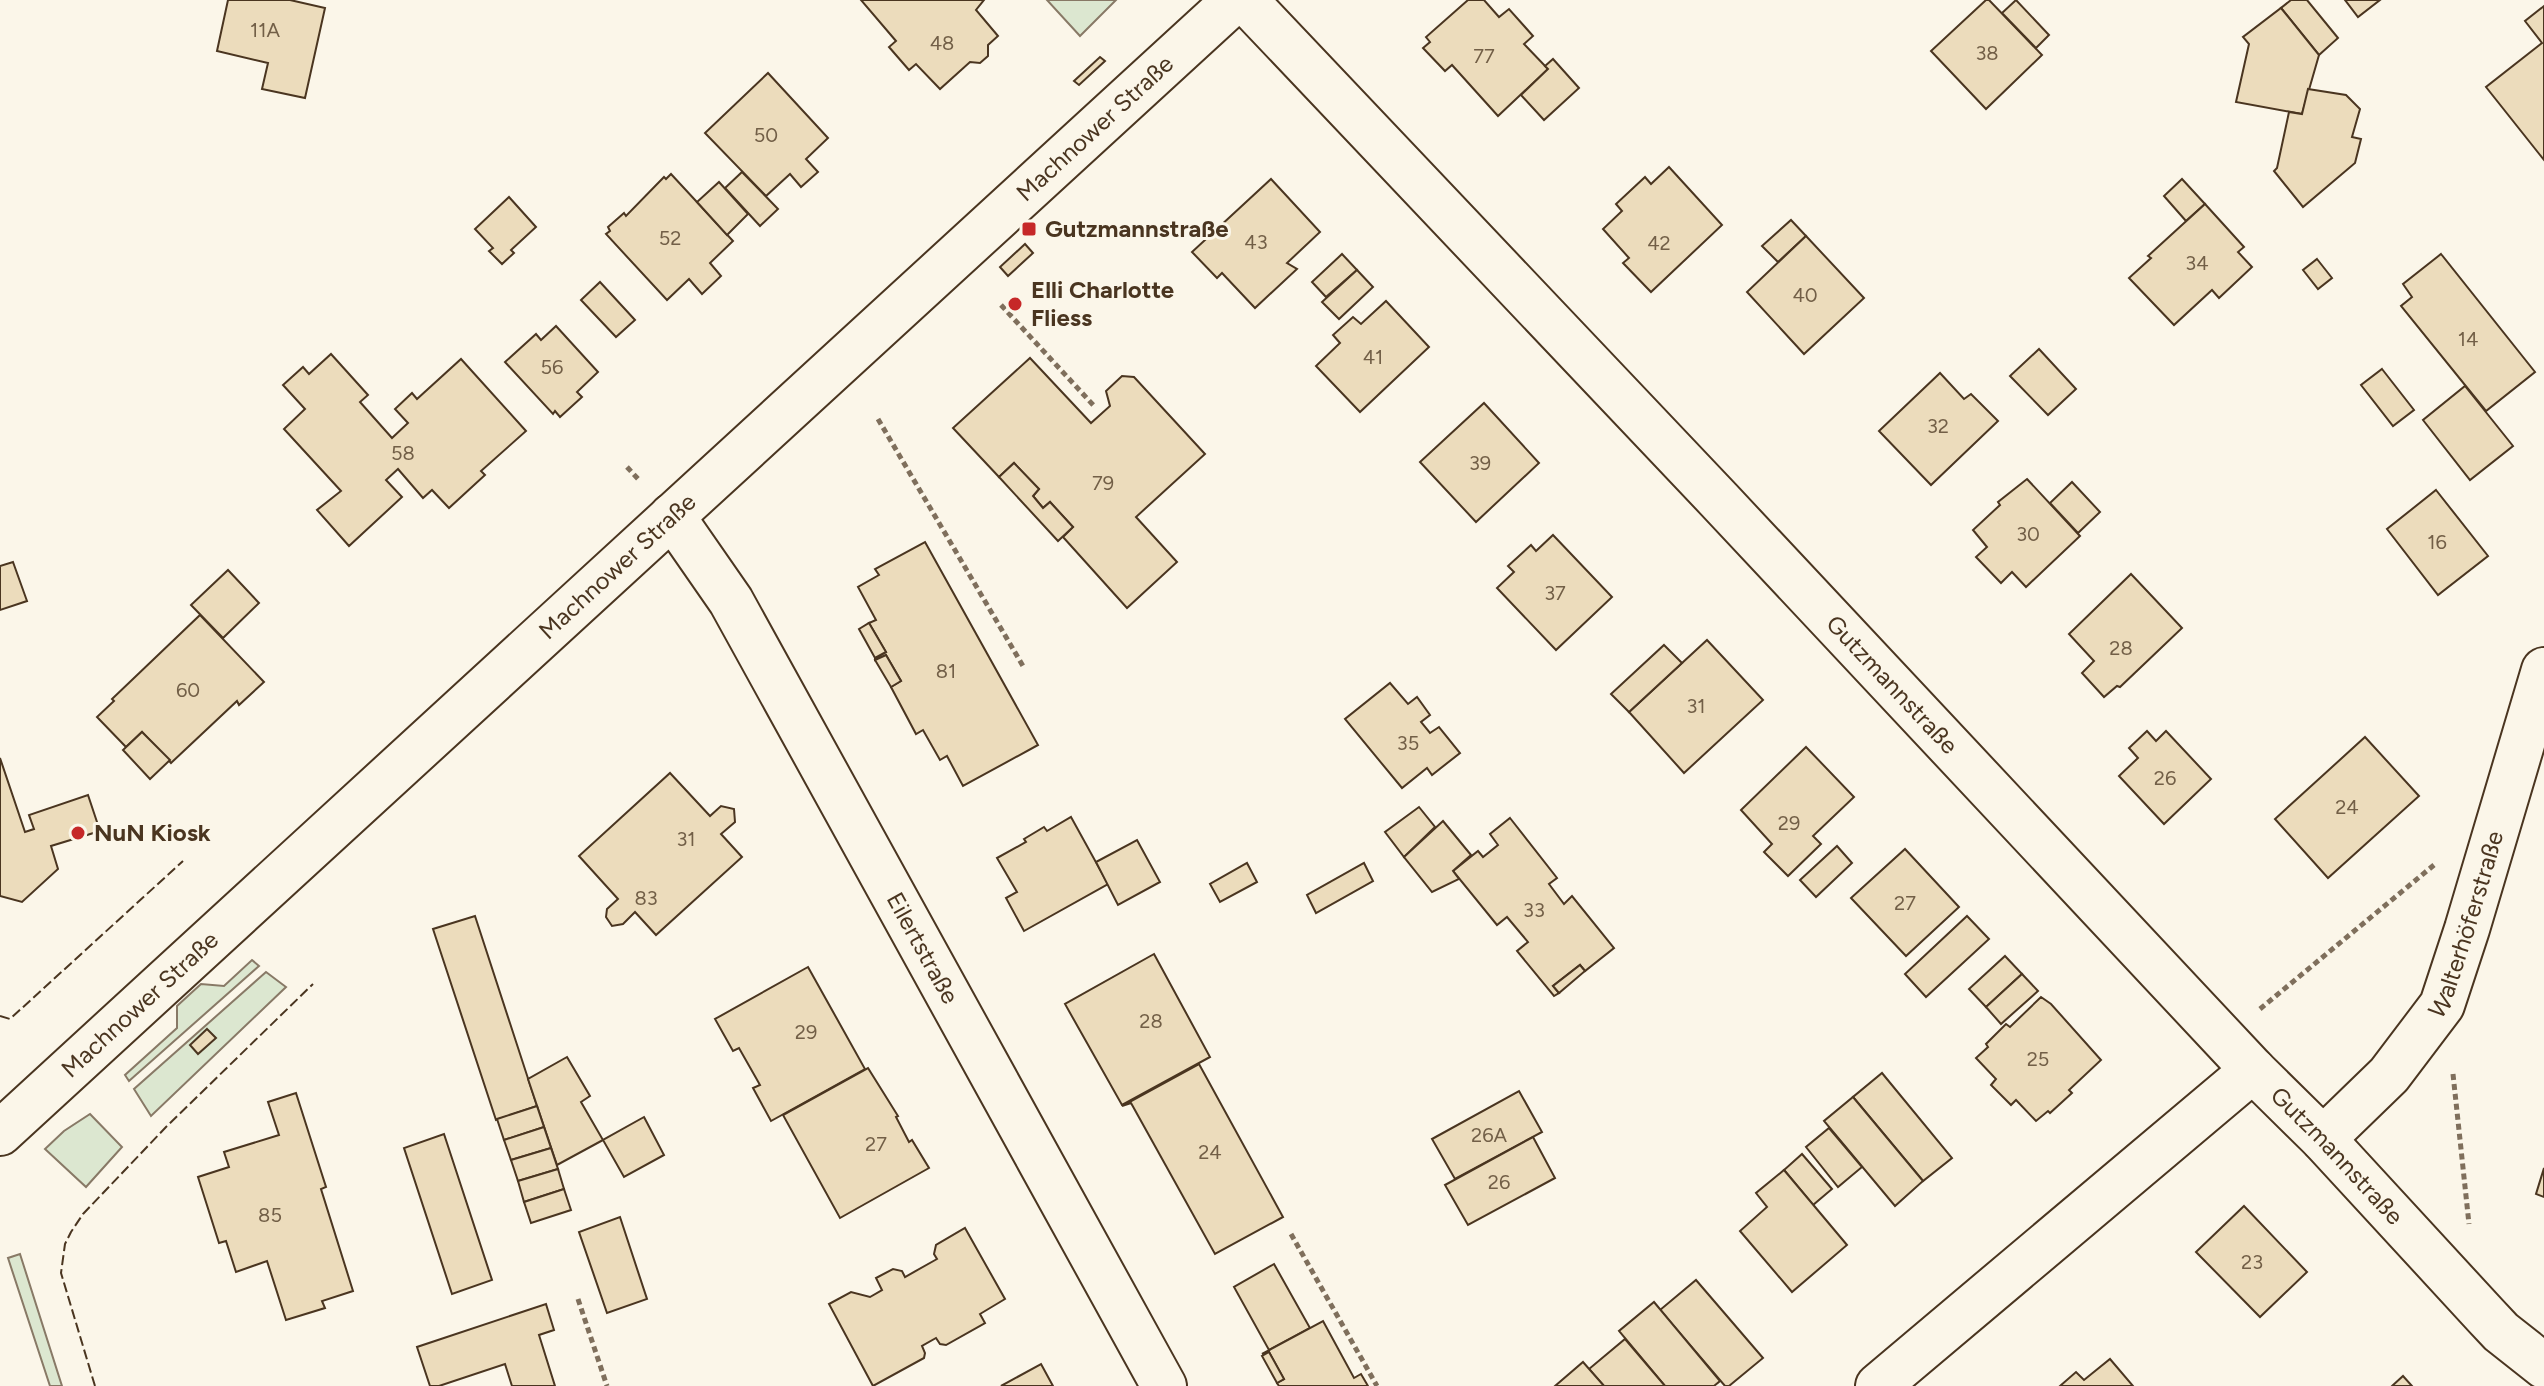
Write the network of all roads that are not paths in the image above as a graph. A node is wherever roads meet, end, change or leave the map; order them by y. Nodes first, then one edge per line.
1 (1235, 0) edge
2 (1245, 0) edge
3 (672, 516) junction
4 (2544, 670) edge
5 (2253, 1070) junction
6 (0, 1133) edge
7 (2323, 1139) junction
8 (2544, 1366) edge
9 (1164, 1386) edge
10 (1878, 1386) edge

1 - 3 street, Machnower Straße
2 - 5 street, Gutzmannstraße
3 - 6 street, Machnower Straße
3 - 9 street, Eilertstraße
4 - 7 street, Walterhöferstraße
5 - 7 street, Gutzmannstraße
5 - 10 street
7 - 8 street, Gutzmannstraße

